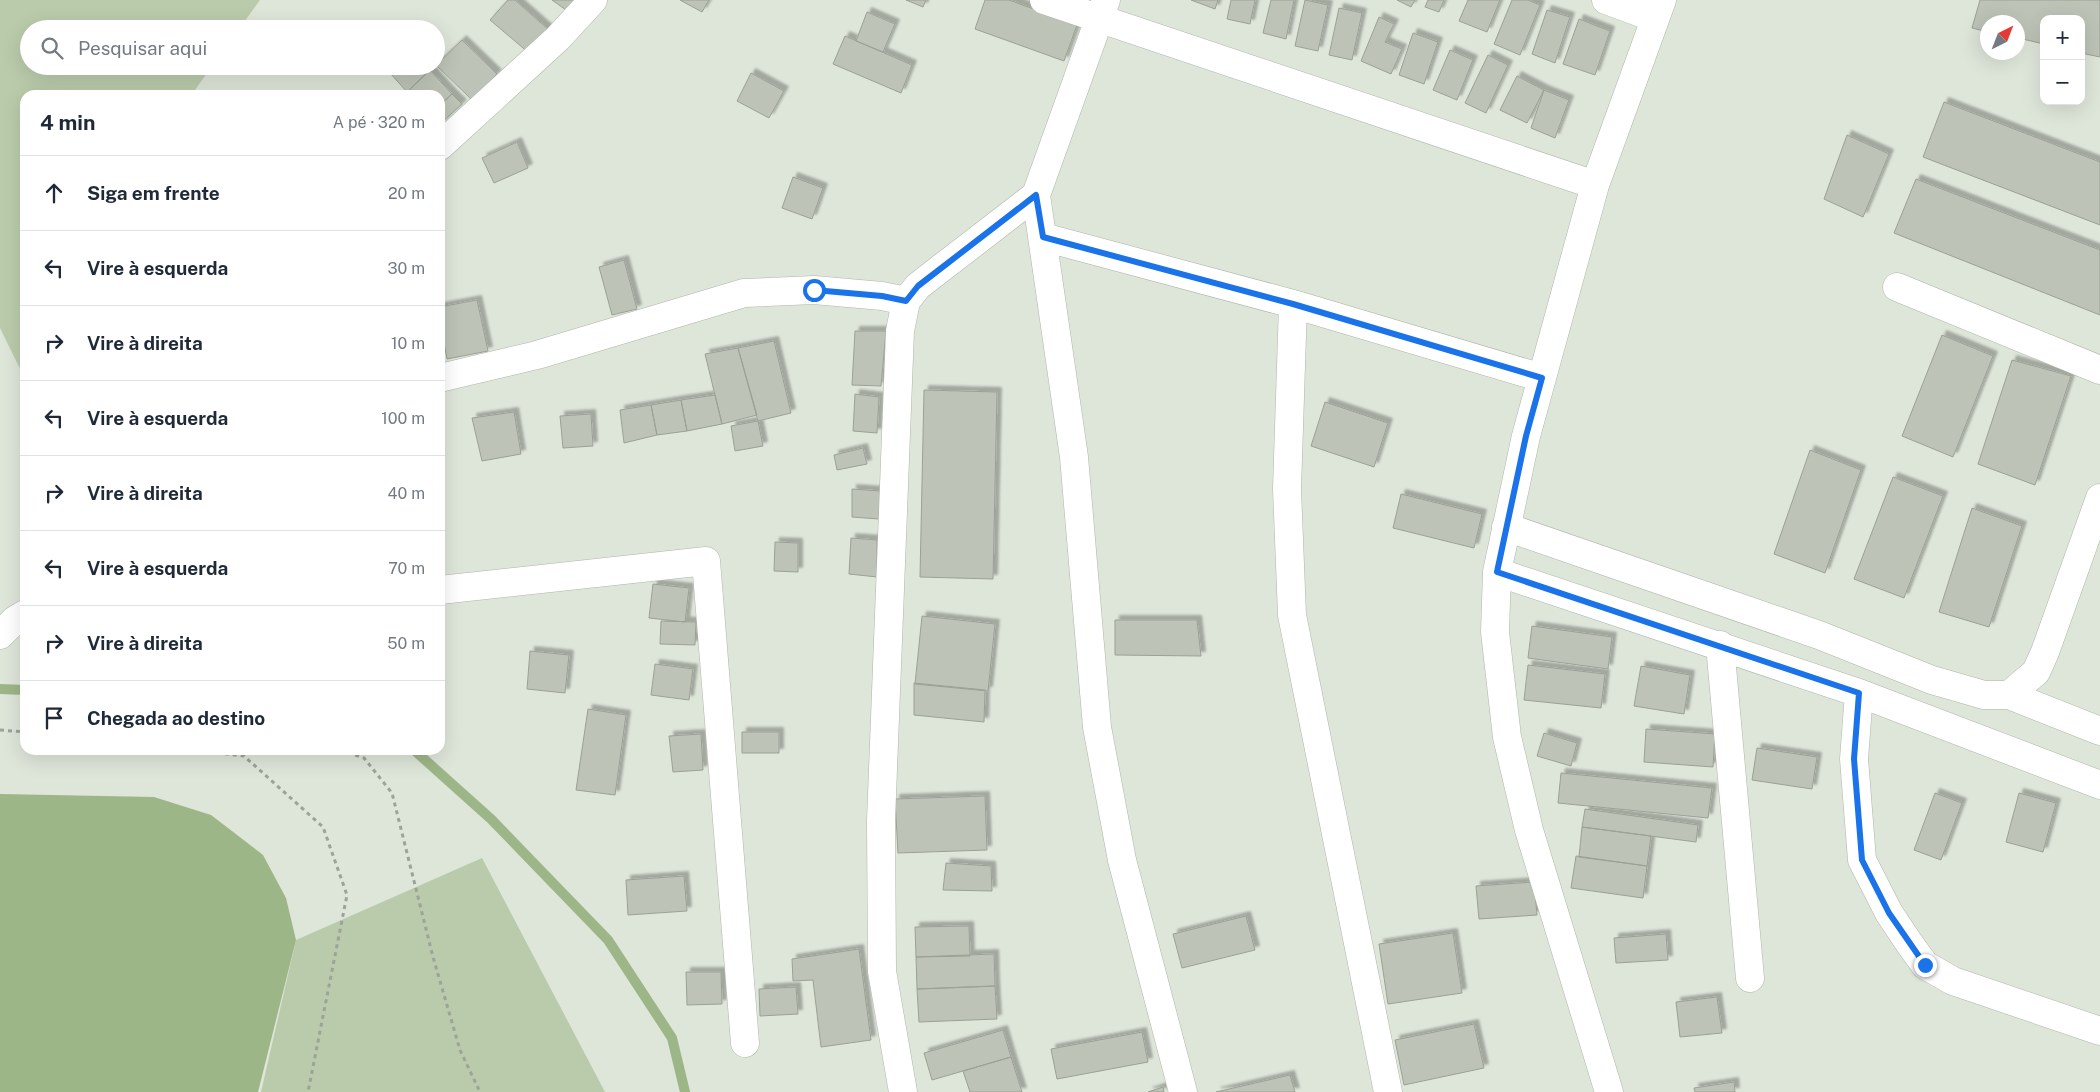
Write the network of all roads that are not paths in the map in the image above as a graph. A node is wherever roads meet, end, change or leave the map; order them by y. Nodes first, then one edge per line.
1 (593, 0) edge
2 (1044, 0) edge
3 (1606, 0) edge
4 (1659, 9) edge
5 (1103, 10) edge
6 (445, 141) edge
7 (1595, 185) junction
8 (1036, 195) junction
9 (1043, 237) junction
10 (1897, 287) dead end
11 (906, 301) junction
12 (1293, 304) junction
13 (2100, 370) edge
14 (445, 377) edge
15 (1542, 378) junction
16 (2100, 498) edge
17 (1506, 527) junction
18 (1497, 572) junction
19 (445, 589) edge
20 (20, 617) edge
21 (0, 635) edge
22 (1720, 645) junction
23 (1859, 693) junction
24 (2009, 695) junction
25 (2100, 731) edge
26 (2100, 785) edge
27 (1750, 978) dead end
28 (2100, 1031) edge
29 (745, 1043) dead end
30 (903, 1092) edge
31 (1184, 1092) edge
32 (1388, 1092) edge
33 (1609, 1092) edge

1 - 6 street
2 - 5 street
3 - 4 street
4 - 7 street
5 - 7 street
5 - 8 street
7 - 15 street
8 - 9 street
8 - 11 street
9 - 12 street
9 - 31 street
10 - 13 street
11 - 14 street
11 - 30 street
12 - 15 street
12 - 32 street
15 - 17 street
16 - 24 street
17 - 18 street
17 - 24 street
18 - 22 street
18 - 33 street
19 - 29 street
20 - 21 street
22 - 23 street
22 - 27 street
23 - 26 street
23 - 28 street
24 - 25 street

